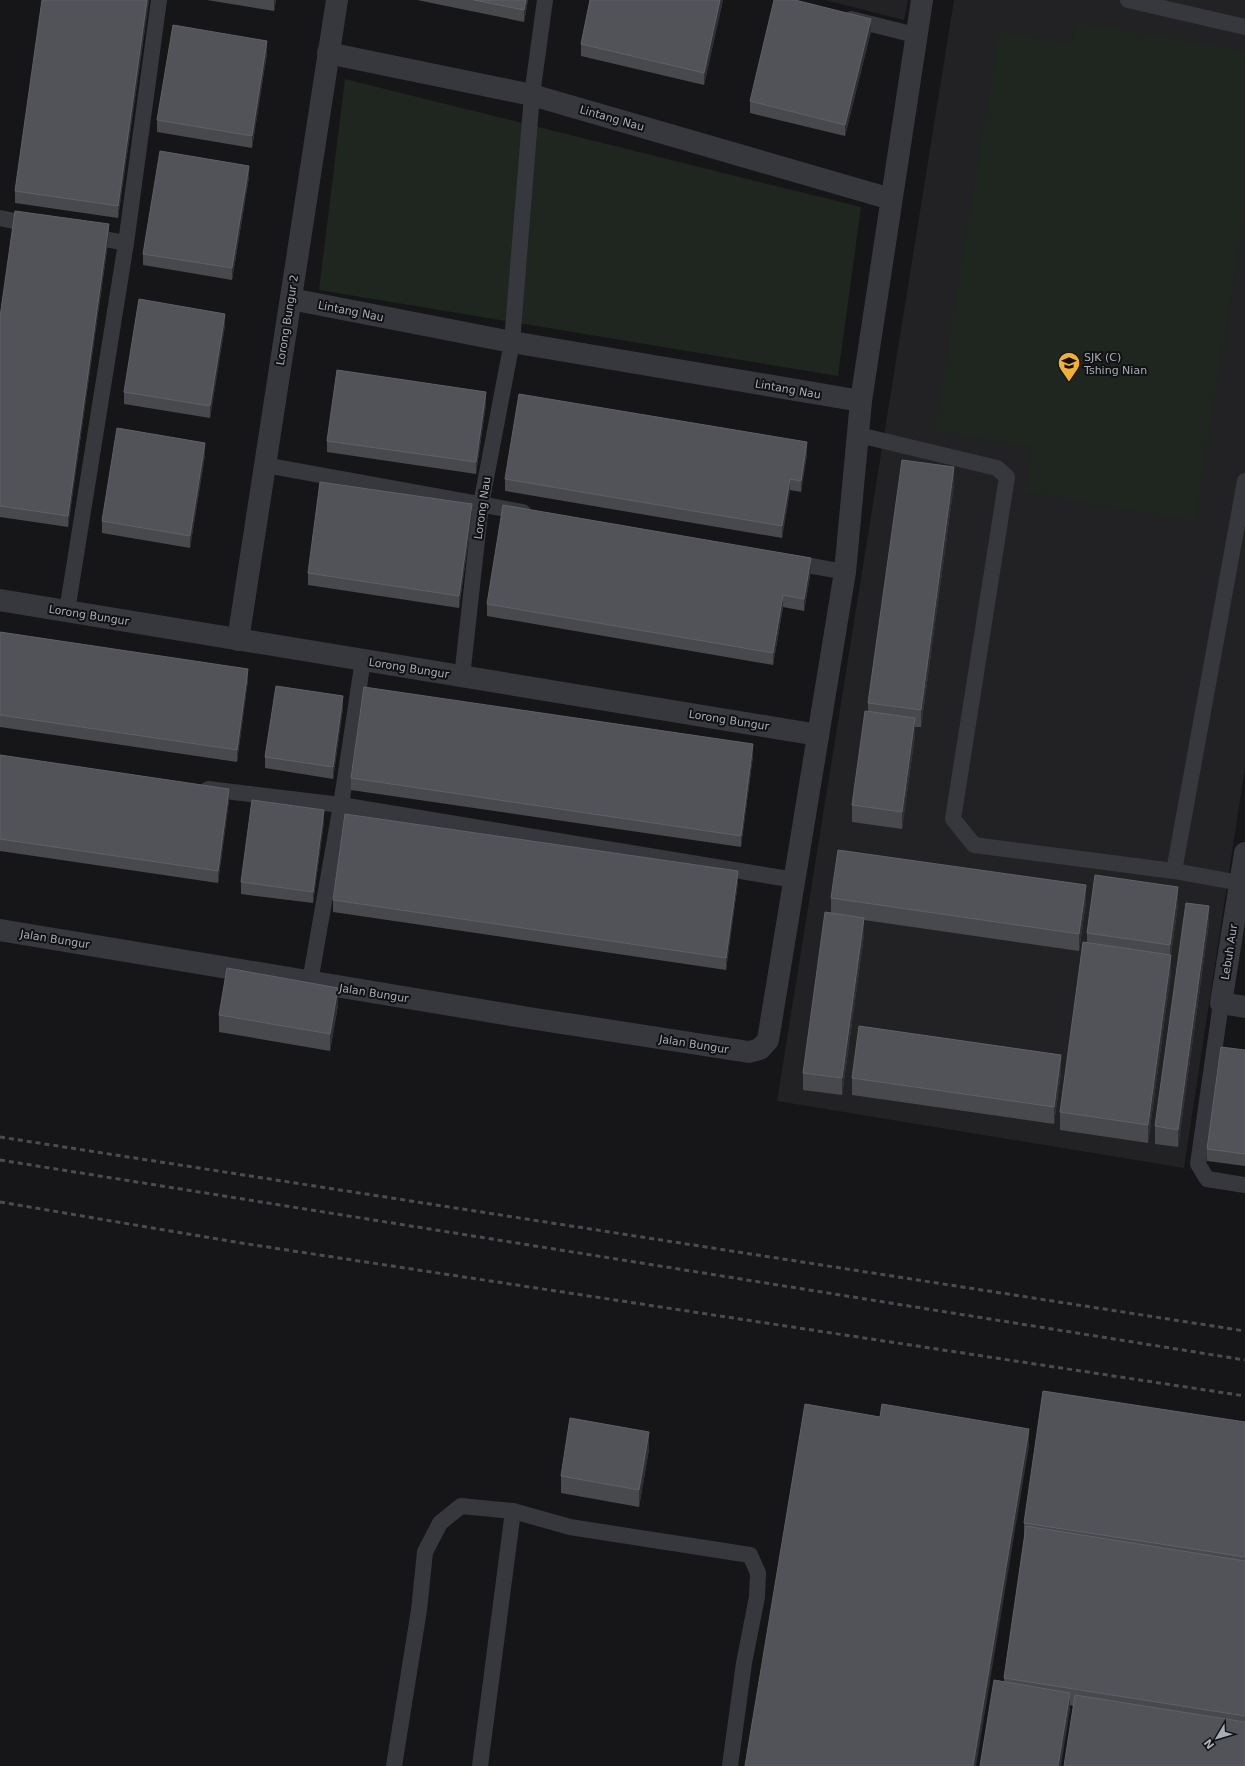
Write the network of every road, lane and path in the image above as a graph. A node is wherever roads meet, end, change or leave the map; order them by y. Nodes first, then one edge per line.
1 (159, 0) edge
2 (337, 0) edge
3 (545, 0) edge
4 (922, 0) edge
5 (1128, 0) edge
6 (838, 15) edge
7 (1245, 27) edge
8 (915, 35) junction
9 (328, 53) junction
10 (532, 96) junction
11 (891, 199) junction
12 (0, 218) edge
13 (52, 229) edge
14 (74, 233) edge
15 (126, 243) junction
16 (290, 299) junction
17 (512, 342) junction
18 (861, 401) junction
19 (858, 434) junction
20 (265, 465) junction
21 (1245, 481) edge
22 (481, 504) junction
23 (536, 514) edge
24 (775, 559) edge
25 (845, 572) junction
26 (0, 600) edge
27 (67, 611) junction
28 (238, 640) junction
29 (363, 660) junction
30 (462, 677) junction
31 (818, 735) junction
32 (194, 787) edge
33 (341, 805) junction
34 (1245, 853) edge
35 (1174, 871) junction
36 (796, 880) junction
37 (1240, 882) junction
38 (0, 930) edge
39 (310, 982) junction
40 (1221, 1003) junction
41 (1245, 1007) edge
42 (1245, 1185) edge
43 (513, 1511) junction
44 (394, 1766) edge
45 (480, 1766) edge
46 (730, 1766) edge

1 - 15 lane
2 - 9 street, Lorong Bungur 2
3 - 10 lane, Lorong Nau
4 - 8 street
5 - 7 lane
6 - 8 lane
8 - 11 street
9 - 10 street, Lintang Nau
9 - 16 street, Lorong Bungur 2
10 - 11 street, Lintang Nau
10 - 17 lane, Lorong Nau
11 - 18 street
12 - 13 lane
14 - 15 lane
15 - 27 lane
16 - 17 street, Lintang Nau
16 - 20 street, Lorong Bungur 2
17 - 18 street, Lintang Nau
17 - 22 lane, Lorong Nau
18 - 19 street
19 - 25 street
19 - 35 lane
20 - 22 lane
20 - 28 street, Lorong Bungur 2
21 - 35 lane
22 - 23 lane
22 - 30 lane, Lorong Nau
24 - 25 lane
25 - 31 street
26 - 27 street, Lorong Bungur
27 - 28 street, Lorong Bungur
28 - 29 street, Lorong Bungur
29 - 30 street, Lorong Bungur
29 - 33 lane
30 - 31 street, Lorong Bungur
31 - 36 street
32 - 33 lane
33 - 36 lane
33 - 39 lane
34 - 37 street, Lebuh Aur
35 - 37 lane
36 - 39 street, Jalan Bungur
37 - 40 street, Lebuh Aur
38 - 39 street, Jalan Bungur
40 - 41 street
40 - 42 lane
43 - 44 lane
43 - 45 lane
43 - 46 lane

